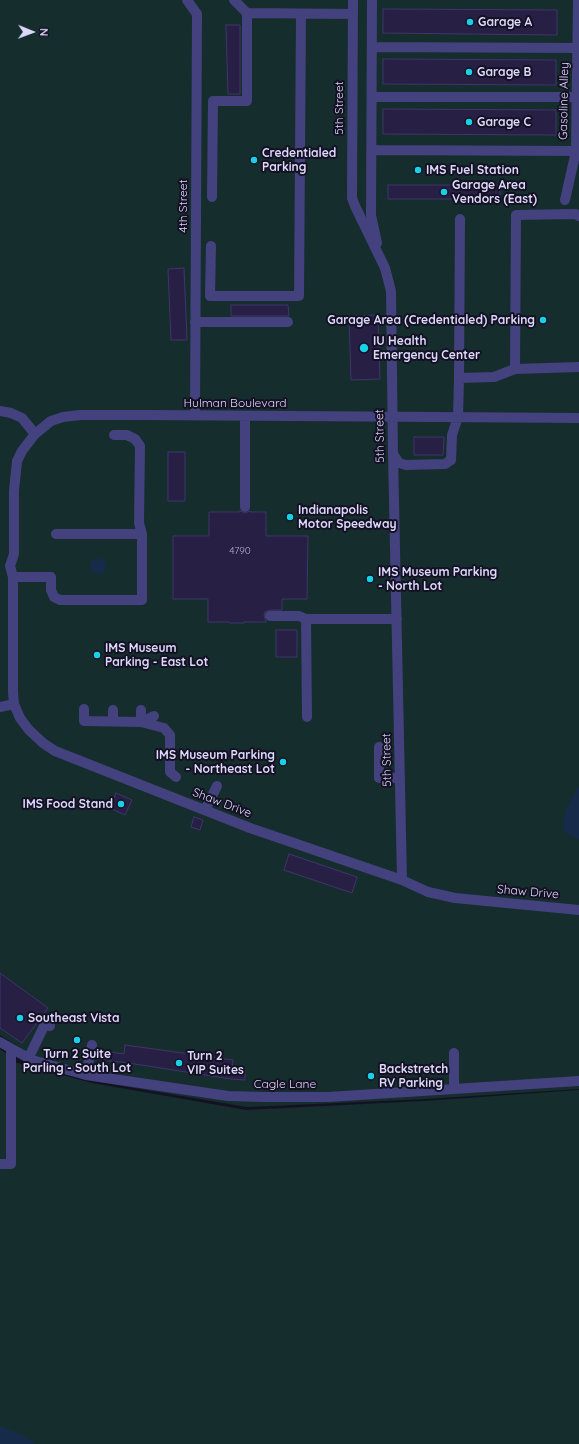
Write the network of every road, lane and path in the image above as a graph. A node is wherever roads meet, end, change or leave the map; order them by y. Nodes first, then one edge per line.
1 (187, 0) edge
2 (234, 0) edge
3 (353, 0) edge
4 (372, 0) edge
5 (578, 0) edge
6 (247, 13) junction
7 (301, 14) junction
8 (353, 14) junction
9 (372, 48) junction
10 (578, 48) junction
11 (372, 97) junction
12 (577, 97) junction
13 (372, 150) junction
14 (576, 151) junction
15 (212, 198) dead end
16 (565, 200) dead end
17 (579, 216) edge
18 (460, 219) dead end
19 (211, 246) dead end
20 (385, 268) junction
21 (195, 322) junction
22 (288, 322) dead end
23 (579, 367) edge
24 (515, 369) junction
25 (459, 378) junction
26 (0, 411) edge
27 (195, 415) junction
28 (245, 416) junction
29 (392, 417) junction
30 (458, 417) junction
31 (579, 418) edge
32 (35, 434) junction
33 (114, 435) dead end
34 (393, 454) junction
35 (245, 507) dead end
36 (56, 534) dead end
37 (142, 534) junction
38 (5, 566) edge
39 (13, 577) junction
40 (270, 616) dead end
41 (306, 618) junction
42 (396, 619) junction
43 (14, 704) junction
44 (0, 707) edge
45 (84, 710) dead end
46 (113, 710) dead end
47 (141, 710) dead end
48 (154, 716) dead end
49 (307, 717) dead end
50 (113, 721) junction
51 (141, 722) junction
52 (379, 747) dead end
53 (176, 777) dead end
54 (400, 778) junction
55 (217, 786) dead end
56 (205, 810) junction
57 (402, 880) junction
58 (579, 910) edge
59 (50, 1026) dead end
60 (0, 1042) edge
61 (92, 1045) dead end
62 (11, 1049) junction
63 (454, 1053) dead end
64 (28, 1059) junction
65 (86, 1075) junction
66 (579, 1081) edge
67 (454, 1089) junction
68 (0, 1164) edge

1 - 21 street, 4th Street
2 - 6 street
3 - 8 street, 5th Street
4 - 9 street
5 - 10 street, Gasoline Alley
6 - 7 street
6 - 15 street
7 - 8 street
7 - 19 street
8 - 20 street, 5th Street
9 - 10 street
9 - 11 street
10 - 12 street, Gasoline Alley
11 - 12 street
11 - 13 street
12 - 14 street, Gasoline Alley
13 - 14 street
13 - 20 street
14 - 16 street, Gasoline Alley
17 - 24 street
18 - 25 street
20 - 29 street, 5th Street
21 - 22 street
21 - 27 street, 4th Street
23 - 24 street
24 - 25 street
25 - 30 street
26 - 32 street
27 - 28 street, Hulman Boulevard
27 - 32 street, Hulman Boulevard
28 - 29 street, Hulman Boulevard
28 - 35 street
29 - 30 street, Hulman Boulevard
29 - 34 street, 5th Street
30 - 31 street, Hulman Boulevard
30 - 34 street
32 - 38 street, Hulman Boulevard
33 - 37 street
34 - 42 street, 5th Street
36 - 37 street
37 - 39 street
38 - 39 street, Shaw Drive
39 - 43 street, Shaw Drive
40 - 41 street
41 - 42 street
41 - 49 street
42 - 54 street, 5th Street
43 - 44 street
43 - 56 street, Shaw Drive
45 - 50 street
46 - 50 street
47 - 51 street
48 - 51 street
50 - 51 street
51 - 53 street
52 - 54 street
54 - 57 street, 5th Street
55 - 56 street
56 - 57 street, Shaw Drive
57 - 58 street, Shaw Drive
59 - 64 street
60 - 62 street, Cagle Lane
61 - 65 street
62 - 64 street, Cagle Lane
62 - 68 street
63 - 67 street
64 - 65 street, Cagle Lane
65 - 67 street, Cagle Lane
66 - 67 street, Cagle Lane

